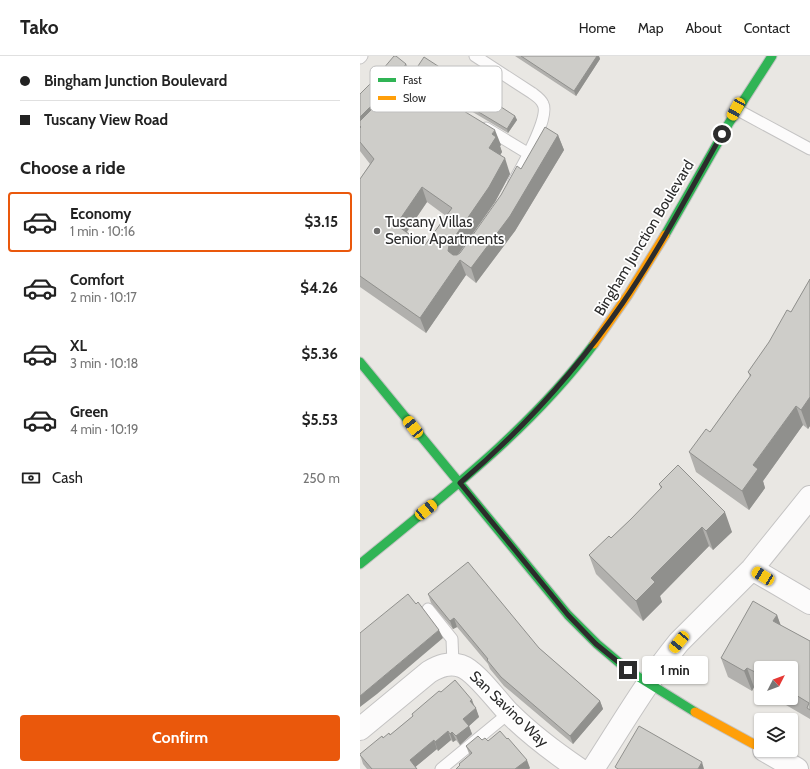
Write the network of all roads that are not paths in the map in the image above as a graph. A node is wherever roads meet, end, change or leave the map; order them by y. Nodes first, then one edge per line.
1 (362, 56) edge
2 (475, 56) edge
3 (772, 56) edge
4 (360, 58) edge
5 (490, 66) edge
6 (502, 74) edge
7 (736, 109) junction
8 (382, 112) edge
9 (378, 116) edge
10 (475, 122) edge
11 (810, 149) edge
12 (529, 154) junction
13 (508, 193) edge
14 (360, 362) edge
15 (460, 483) junction
16 (810, 496) edge
17 (360, 564) edge
18 (752, 569) junction
19 (810, 603) edge
20 (428, 609) dead end
21 (454, 664) junction
22 (648, 684) junction
23 (509, 713) junction
24 (360, 729) edge
25 (754, 744) edge
26 (776, 757) edge
27 (441, 769) edge
28 (579, 769) edge
29 (593, 769) edge
30 (797, 769) edge

1 - 4 lane
2 - 5 lane
3 - 7 main road, Bingham Junction Boulevard
6 - 12 lane
7 - 11 lane
7 - 15 main road, Bingham Junction Boulevard
8 - 9 lane
10 - 12 lane
12 - 13 lane
14 - 15 main road
15 - 17 main road, Bingham Junction Boulevard
15 - 22 main road
16 - 18 street
18 - 19 street
18 - 22 street
20 - 21 lane
21 - 23 street, San Savino Way
21 - 24 street, San Savino Way
22 - 25 main road
22 - 29 street
23 - 27 lane
23 - 28 street, San Savino Way
26 - 30 street

